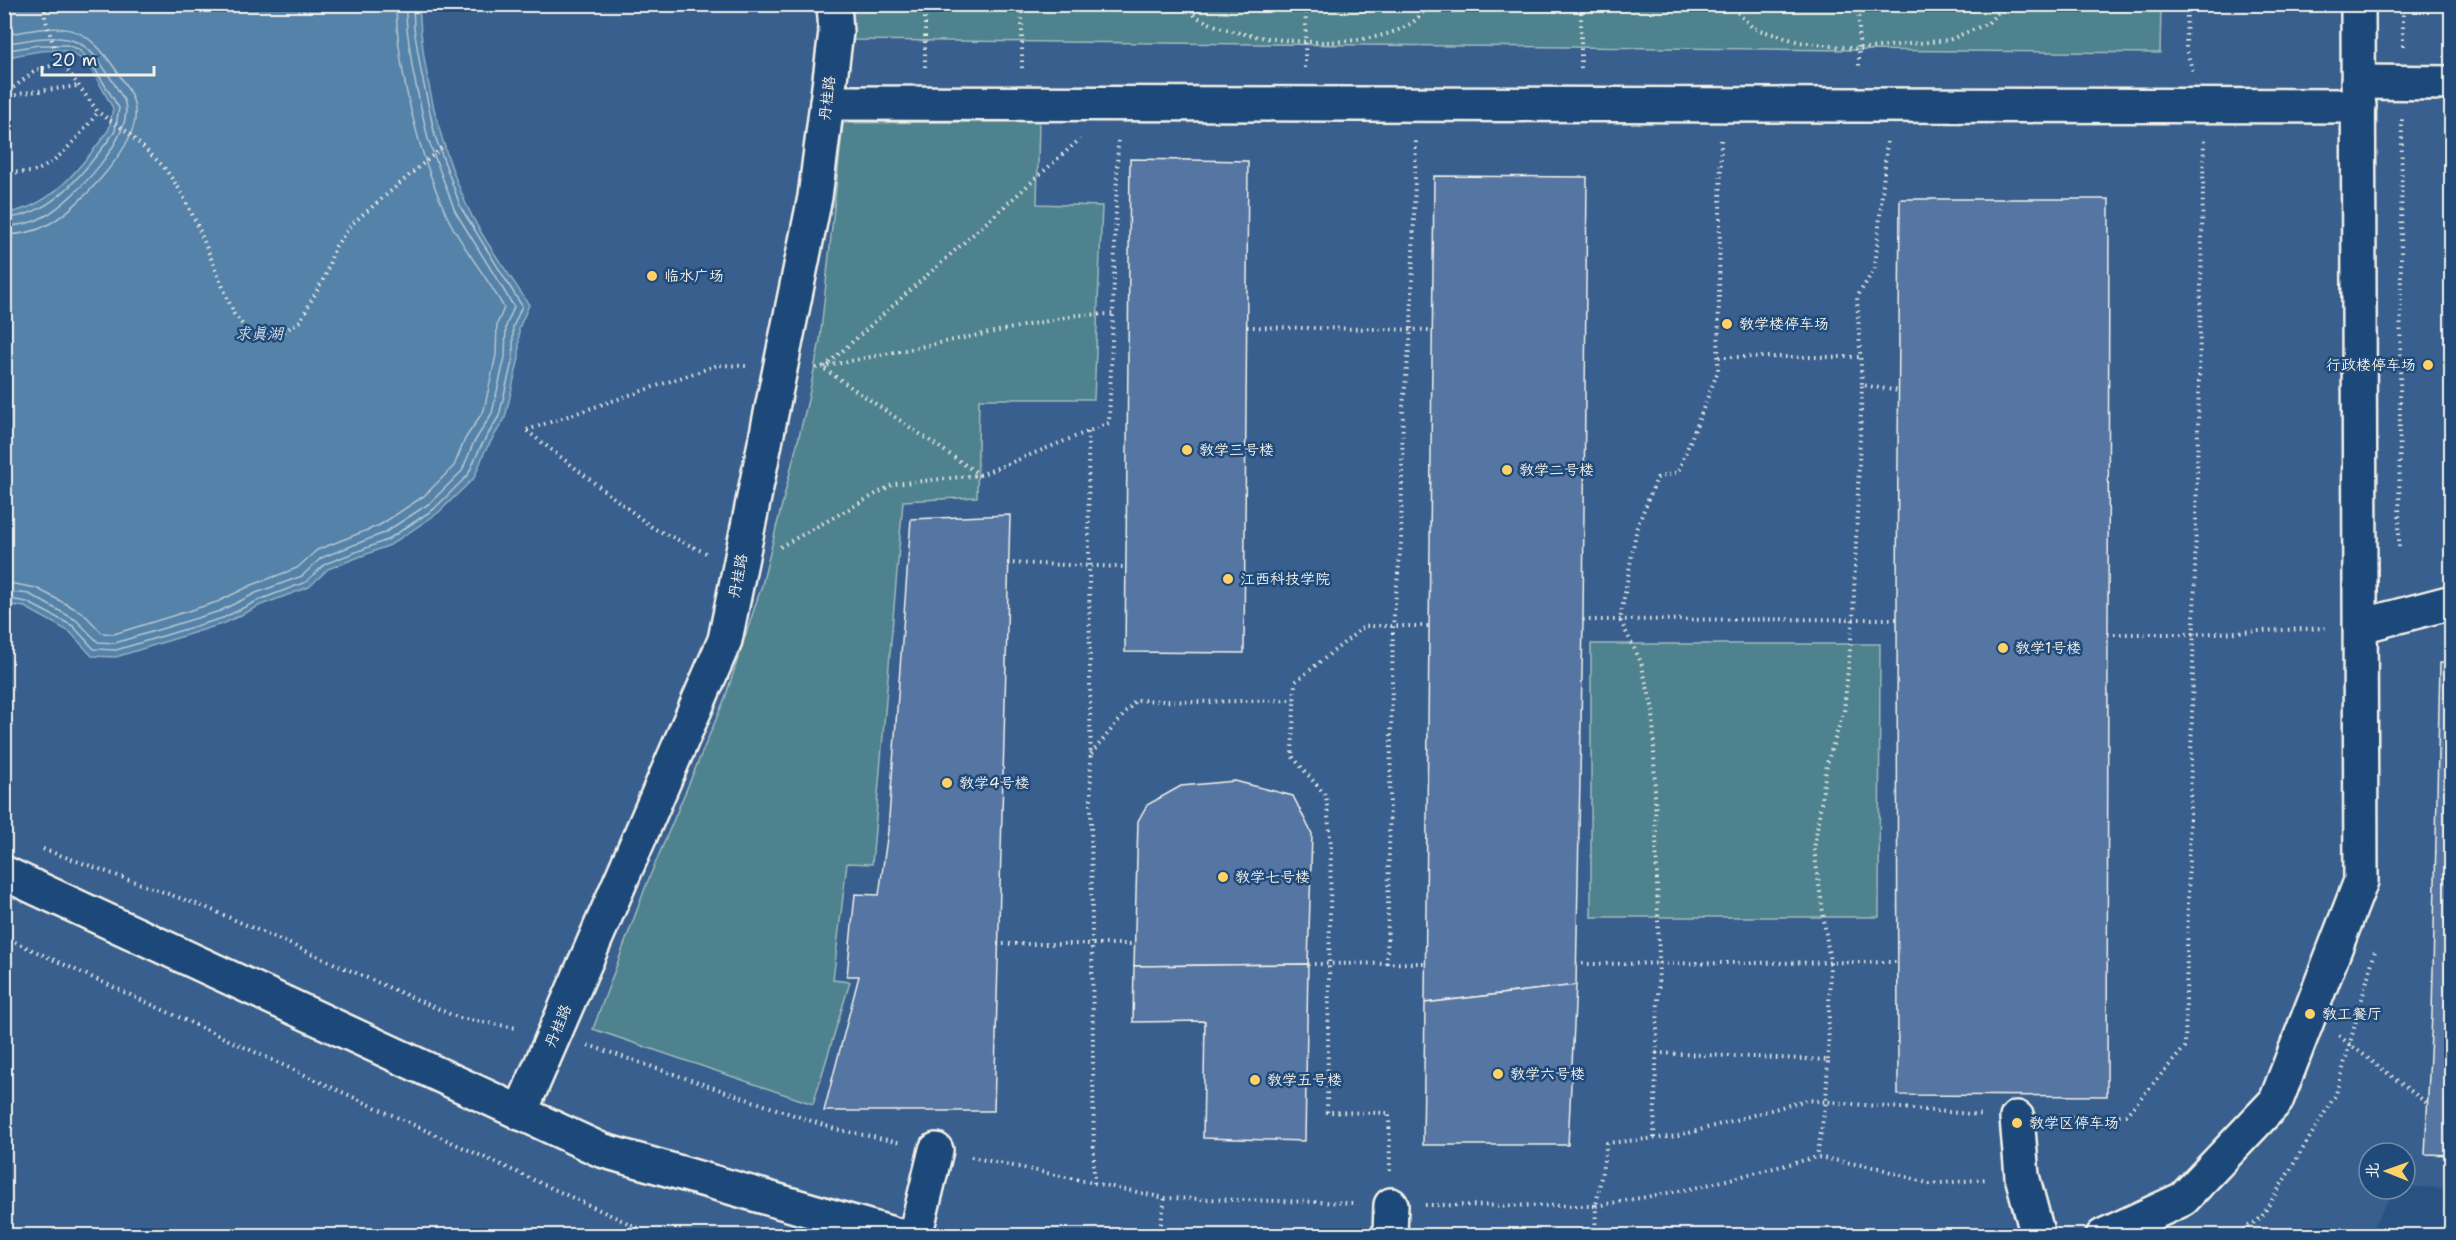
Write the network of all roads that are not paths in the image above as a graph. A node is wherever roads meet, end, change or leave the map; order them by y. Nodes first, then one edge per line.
1 (834, 4) edge
2 (2358, 4) edge
3 (2451, 83) edge
4 (2358, 94) junction
5 (827, 103) junction
6 (2451, 602) edge
7 (2361, 626) junction
8 (4, 873) edge
9 (520, 1113) junction
10 (2017, 1118) road end
11 (936, 1150) road end
12 (900, 1236) edge
13 (915, 1236) edge
14 (2038, 1236) edge
15 (2103, 1236) edge

1 - 5 street, 丹桂路
2 - 4 street
3 - 4 street
4 - 5 street
4 - 7 street
5 - 9 street, 丹桂路
6 - 7 street
7 - 15 street
8 - 9 street
9 - 12 street
10 - 14 street
11 - 13 street

